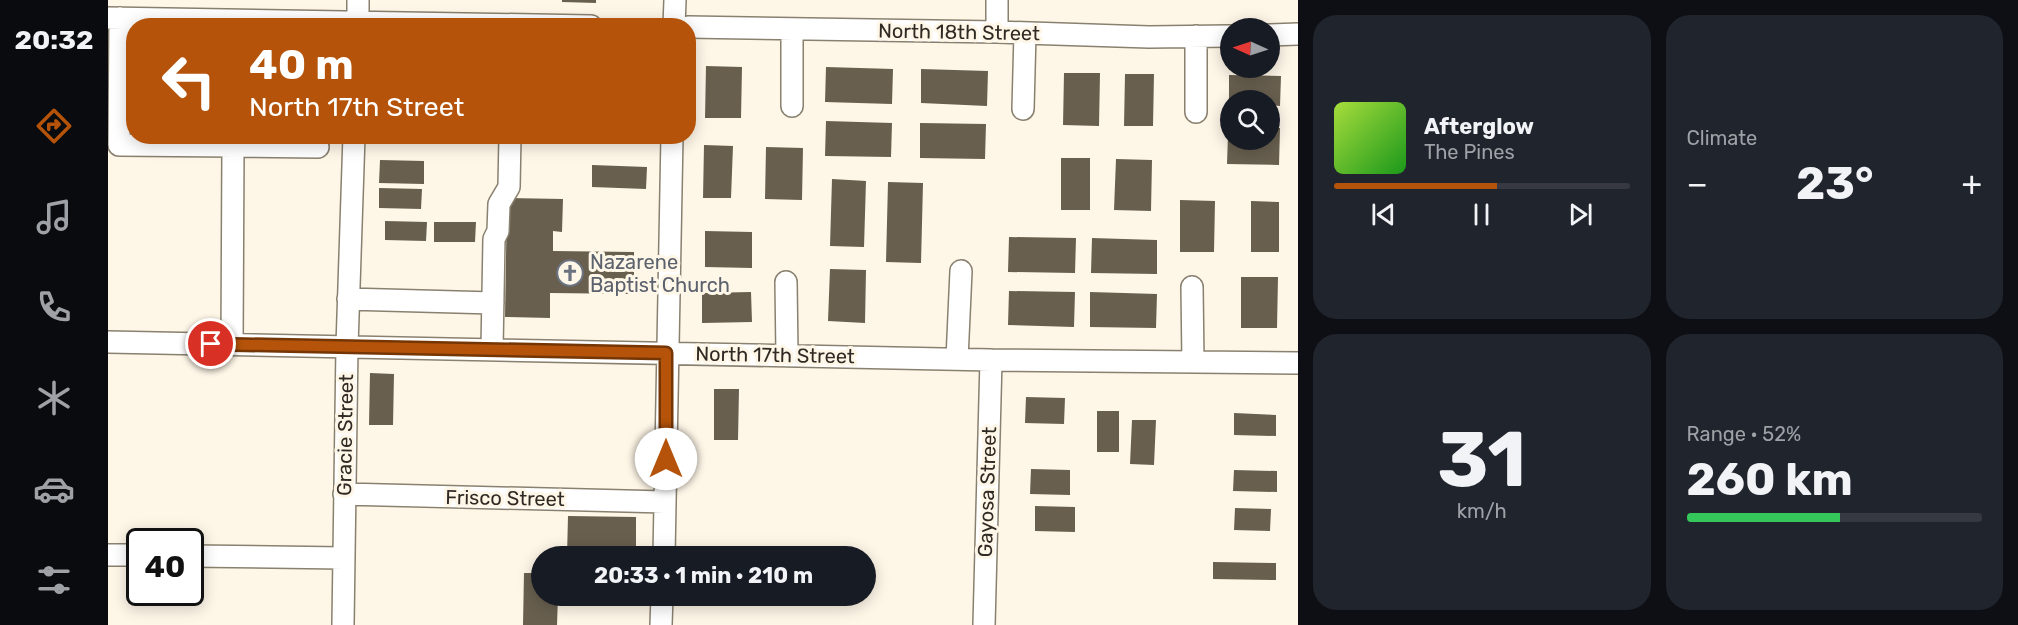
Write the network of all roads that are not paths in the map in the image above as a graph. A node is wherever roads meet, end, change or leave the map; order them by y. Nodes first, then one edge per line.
1 (358, 0) edge
2 (675, 0) edge
3 (997, 0) edge
4 (114, 18) edge
5 (358, 18) edge
6 (674, 18) edge
7 (696, 27) edge
8 (792, 29) junction
9 (997, 32) junction
10 (1025, 33) junction
11 (1298, 34) edge
12 (1280, 35) edge
13 (1196, 36) junction
14 (1220, 36) edge
15 (792, 106) dead end
16 (1023, 109) dead end
17 (1196, 112) dead end
18 (114, 132) edge
19 (354, 144) edge
20 (510, 144) edge
21 (672, 144) edge
22 (234, 146) junction
23 (318, 147) dead end
24 (961, 272) dead end
25 (786, 282) dead end
26 (1192, 287) dead end
27 (348, 299) junction
28 (493, 303) junction
29 (108, 342) edge
30 (232, 344) junction
31 (347, 346) junction
32 (492, 349) junction
33 (666, 353) junction
34 (787, 355) junction
35 (957, 359) junction
36 (991, 360) junction
37 (1193, 362) junction
38 (1298, 363) edge
39 (344, 494) junction
40 (665, 502) junction
41 (663, 546) edge
42 (108, 555) edge
43 (126, 555) edge
44 (204, 556) edge
45 (343, 558) junction
46 (662, 606) edge
47 (343, 625) edge
48 (661, 625) edge
49 (984, 625) edge

1 - 5 street
2 - 6 street
3 - 9 street
4 - 18 street
7 - 8 street, North 18th Street
8 - 9 street, North 18th Street
8 - 15 street
9 - 10 street, North 18th Street
10 - 13 street, North 18th Street
10 - 16 street
11 - 12 street
13 - 14 street, North 18th Street
13 - 17 street
18 - 22 street
19 - 27 street, Gracie Street
20 - 28 street
21 - 33 street
22 - 23 street
22 - 30 street
24 - 35 street
25 - 34 street
26 - 37 street
27 - 28 street
27 - 31 street, Gracie Street
28 - 32 street
29 - 30 street, North 17th Street
30 - 31 street, North 17th Street
31 - 32 street, North 17th Street
31 - 39 street, Gracie Street
32 - 33 street, North 17th Street
33 - 34 street, North 17th Street
33 - 40 street
34 - 35 street, North 17th Street
35 - 36 street, North 17th Street
36 - 37 street, North 17th Street
36 - 49 street, Gayosa Street
37 - 38 street, North 17th Street
39 - 40 street, Frisco Street
39 - 45 street, Gracie Street
40 - 41 street
42 - 43 street
44 - 45 street
45 - 47 street, Gracie Street
46 - 48 street

